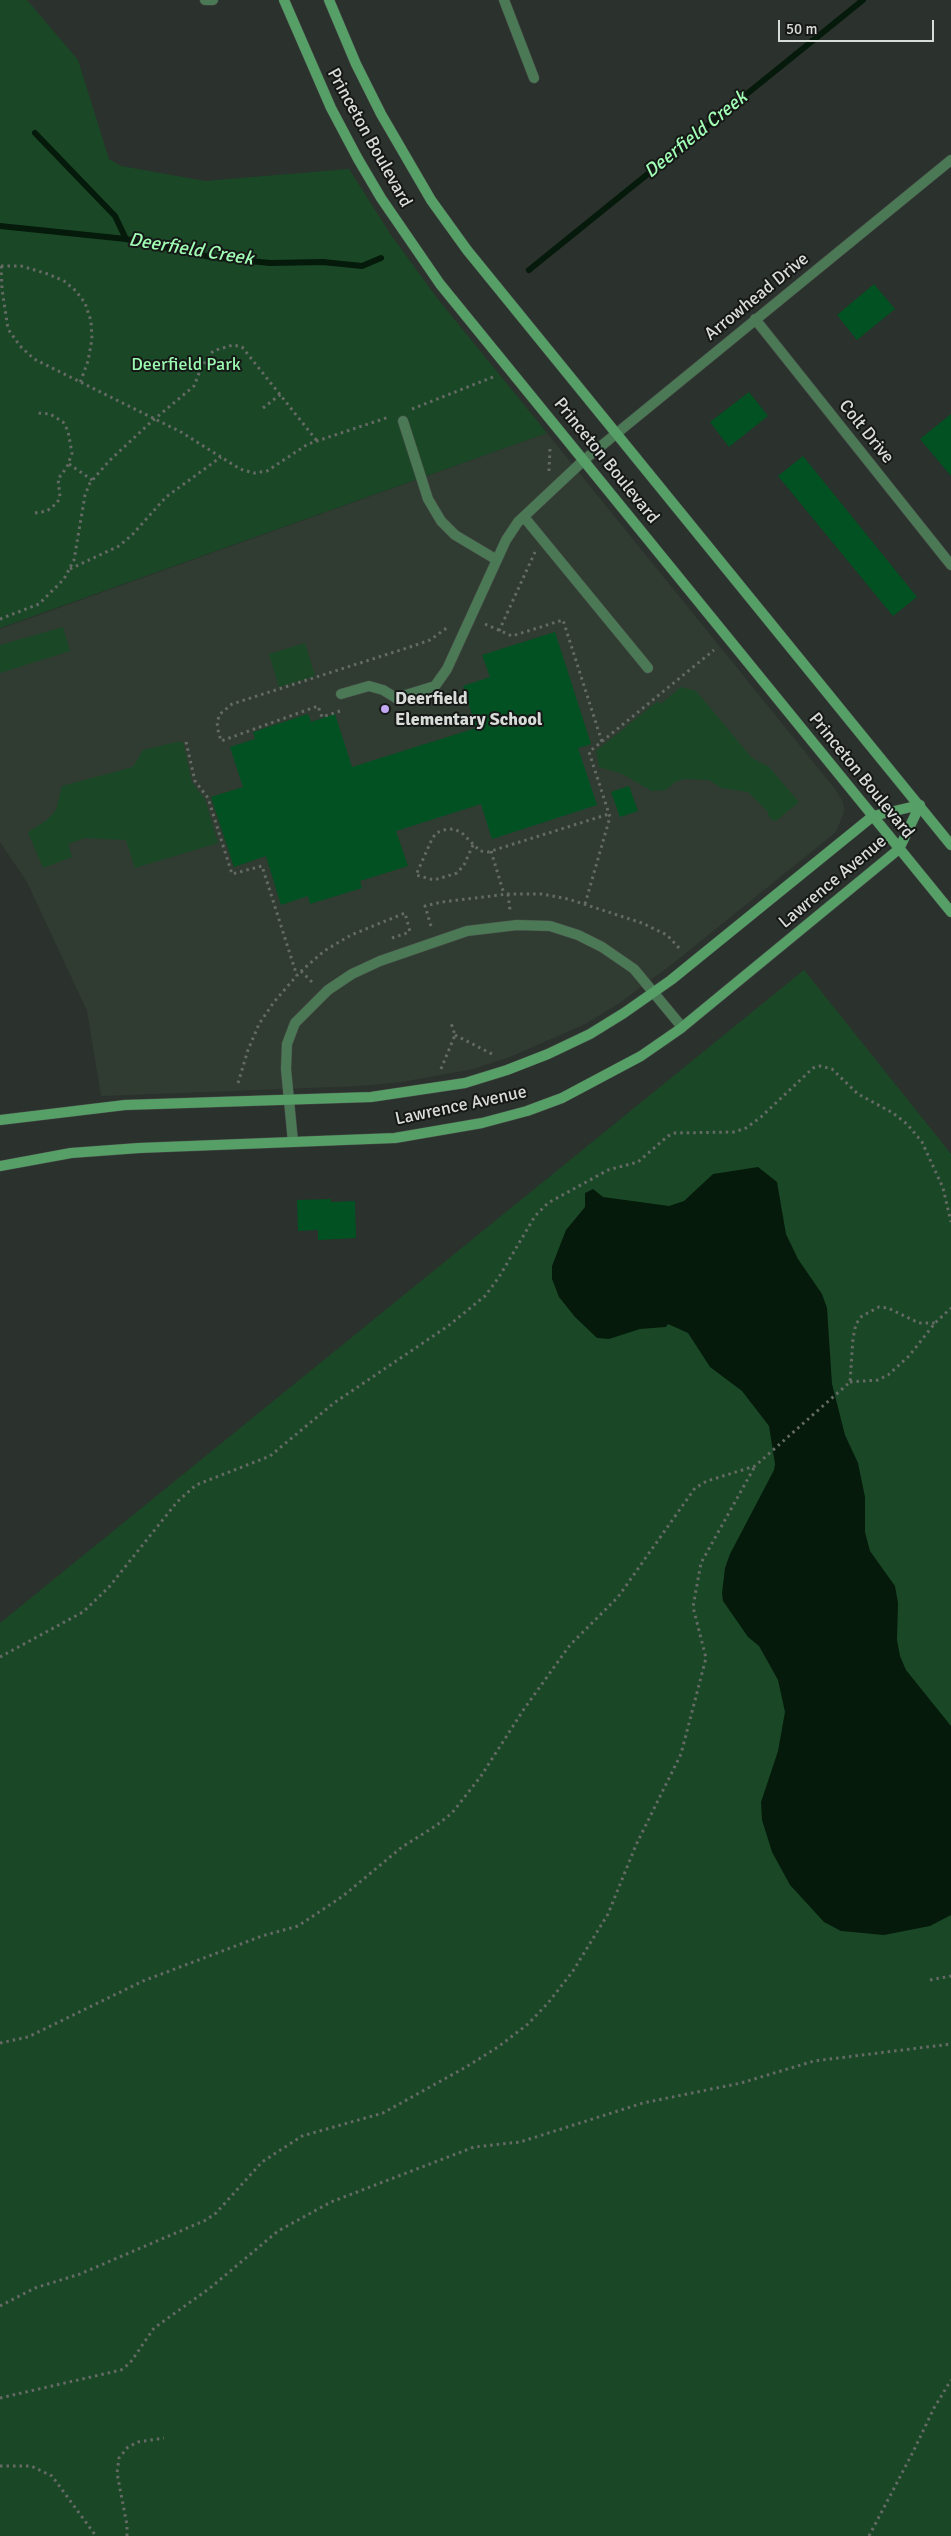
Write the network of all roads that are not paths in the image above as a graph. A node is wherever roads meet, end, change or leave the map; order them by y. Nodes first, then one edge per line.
1 (205, 0) edge
2 (213, 0) edge
3 (284, 0) edge
4 (330, 0) edge
5 (504, 0) edge
6 (534, 78) dead end
7 (951, 160) edge
8 (755, 319) junction
9 (403, 421) dead end
10 (616, 432) junction
11 (584, 460) junction
12 (524, 517) junction
13 (497, 560) junction
14 (951, 565) edge
15 (648, 668) dead end
16 (341, 694) dead end
17 (920, 806) junction
18 (873, 816) junction
19 (951, 845) edge
20 (899, 849) junction
21 (951, 912) edge
22 (653, 992) junction
23 (682, 1027) junction
24 (289, 1099) junction
25 (0, 1120) edge
26 (293, 1142) junction
27 (0, 1166) edge

1 - 2 street
3 - 11 street, Princeton Boulevard
4 - 10 street, Princeton Boulevard
5 - 6 street
7 - 8 street, Arrowhead Drive
8 - 10 street, Arrowhead Drive
8 - 14 street, Colt Drive
9 - 13 street
10 - 11 street, Arrowhead Drive
10 - 17 street, Princeton Boulevard
11 - 12 street, Arrowhead Drive
11 - 18 street, Princeton Boulevard
12 - 13 street, Arrowhead Drive
12 - 15 street
13 - 16 street, Arrowhead Drive
17 - 18 street, Lawrence Avenue
17 - 19 street, Princeton Boulevard
17 - 20 street, Lawrence Avenue
18 - 20 street, Princeton Boulevard
18 - 22 street, Lawrence Avenue
20 - 21 street, Princeton Boulevard
20 - 23 street, Lawrence Avenue
22 - 23 street
22 - 24 street, Lawrence Avenue
22 - 24 street
23 - 26 street, Lawrence Avenue
24 - 25 street, Lawrence Avenue
24 - 26 street
26 - 27 street, Lawrence Avenue

